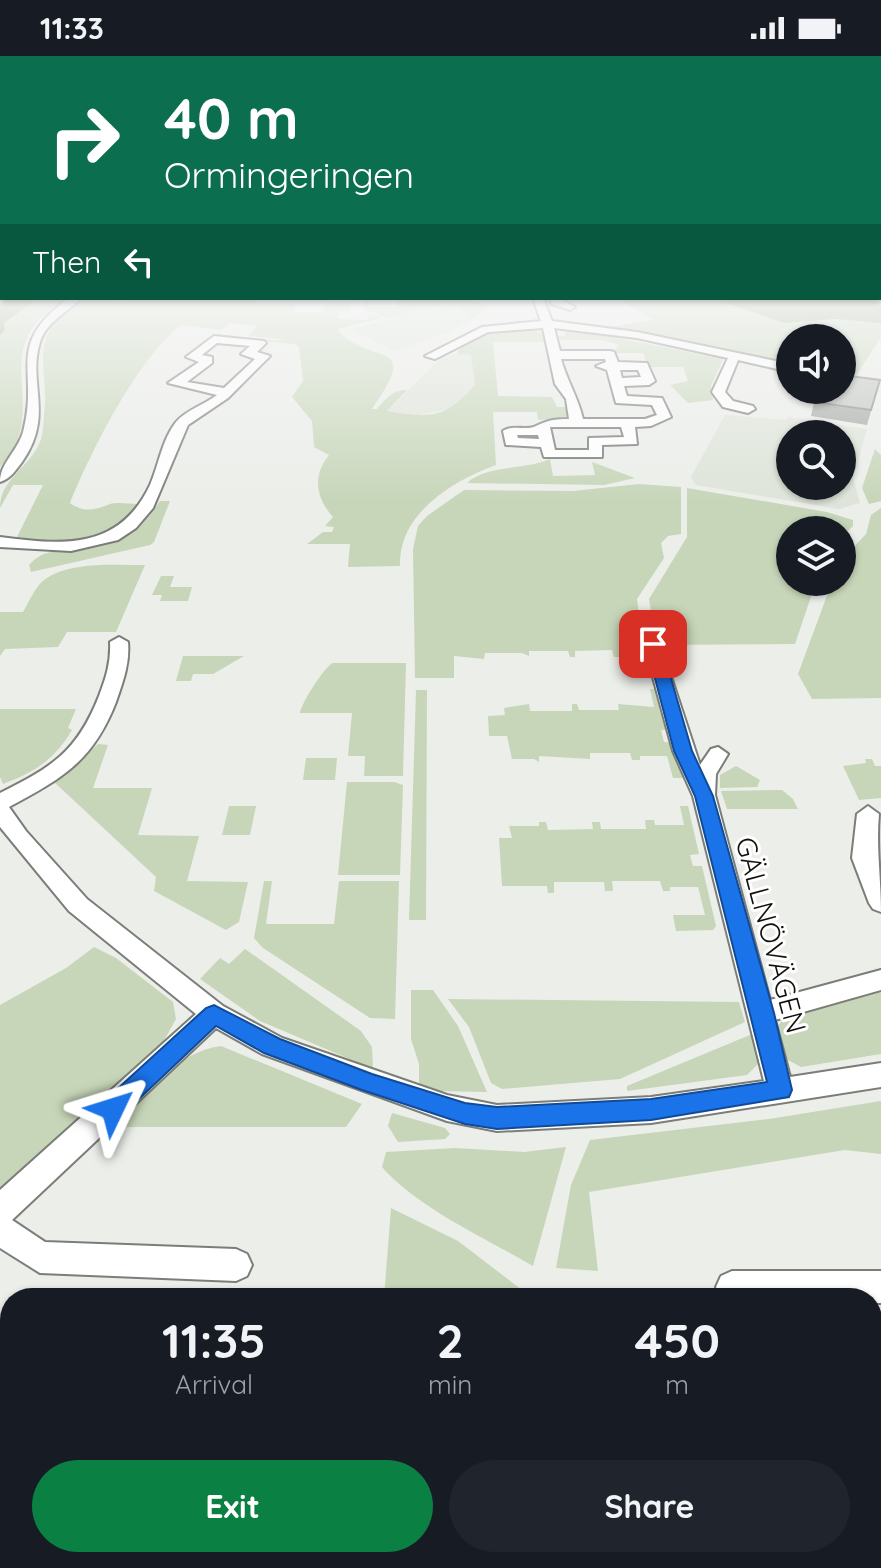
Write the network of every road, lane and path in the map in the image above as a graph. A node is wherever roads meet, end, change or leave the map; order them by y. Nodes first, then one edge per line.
1 (555, 360) edge
2 (30, 361) edge
3 (207, 361) edge
4 (259, 361) edge
5 (560, 361) edge
6 (732, 361) edge
7 (752, 361) edge
8 (776, 365) edge
9 (613, 366) junction
10 (158, 377) dead end
11 (178, 380) junction
12 (618, 382) junction
13 (224, 392) junction
14 (748, 409) dead end
15 (577, 423) junction
16 (627, 424) junction
17 (0, 478) edge
18 (0, 542) edge
19 (119, 642) dead end
20 (653, 644) dead end
21 (718, 754) dead end
22 (704, 796) junction
23 (0, 802) edge
24 (0, 810) edge
25 (868, 814) dead end
26 (881, 903) edge
27 (881, 980) edge
28 (763, 1013) junction
29 (214, 1014) junction
30 (881, 1075) edge
31 (780, 1090) junction
32 (0, 1210) edge
33 (0, 1230) edge
34 (236, 1265) dead end
35 (732, 1287) dead end
36 (881, 1287) edge

1 - 15 street
2 - 17 street
3 - 11 street
4 - 13 street
5 - 9 street
6 - 14 street
7 - 8 street
9 - 12 street
9 - 12 street
10 - 11 street
11 - 13 street
12 - 16 street
13 - 18 street
15 - 16 street
15 - 16 street
19 - 23 street
20 - 22 street, GÄLLNÖVÄGEN
21 - 22 street
22 - 28 street, GÄLLNÖVÄGEN
24 - 29 street
25 - 26 street
27 - 28 street
28 - 31 street, GÄLLNÖVÄGEN
29 - 31 street
29 - 32 street
30 - 31 street
33 - 34 street
35 - 36 street

